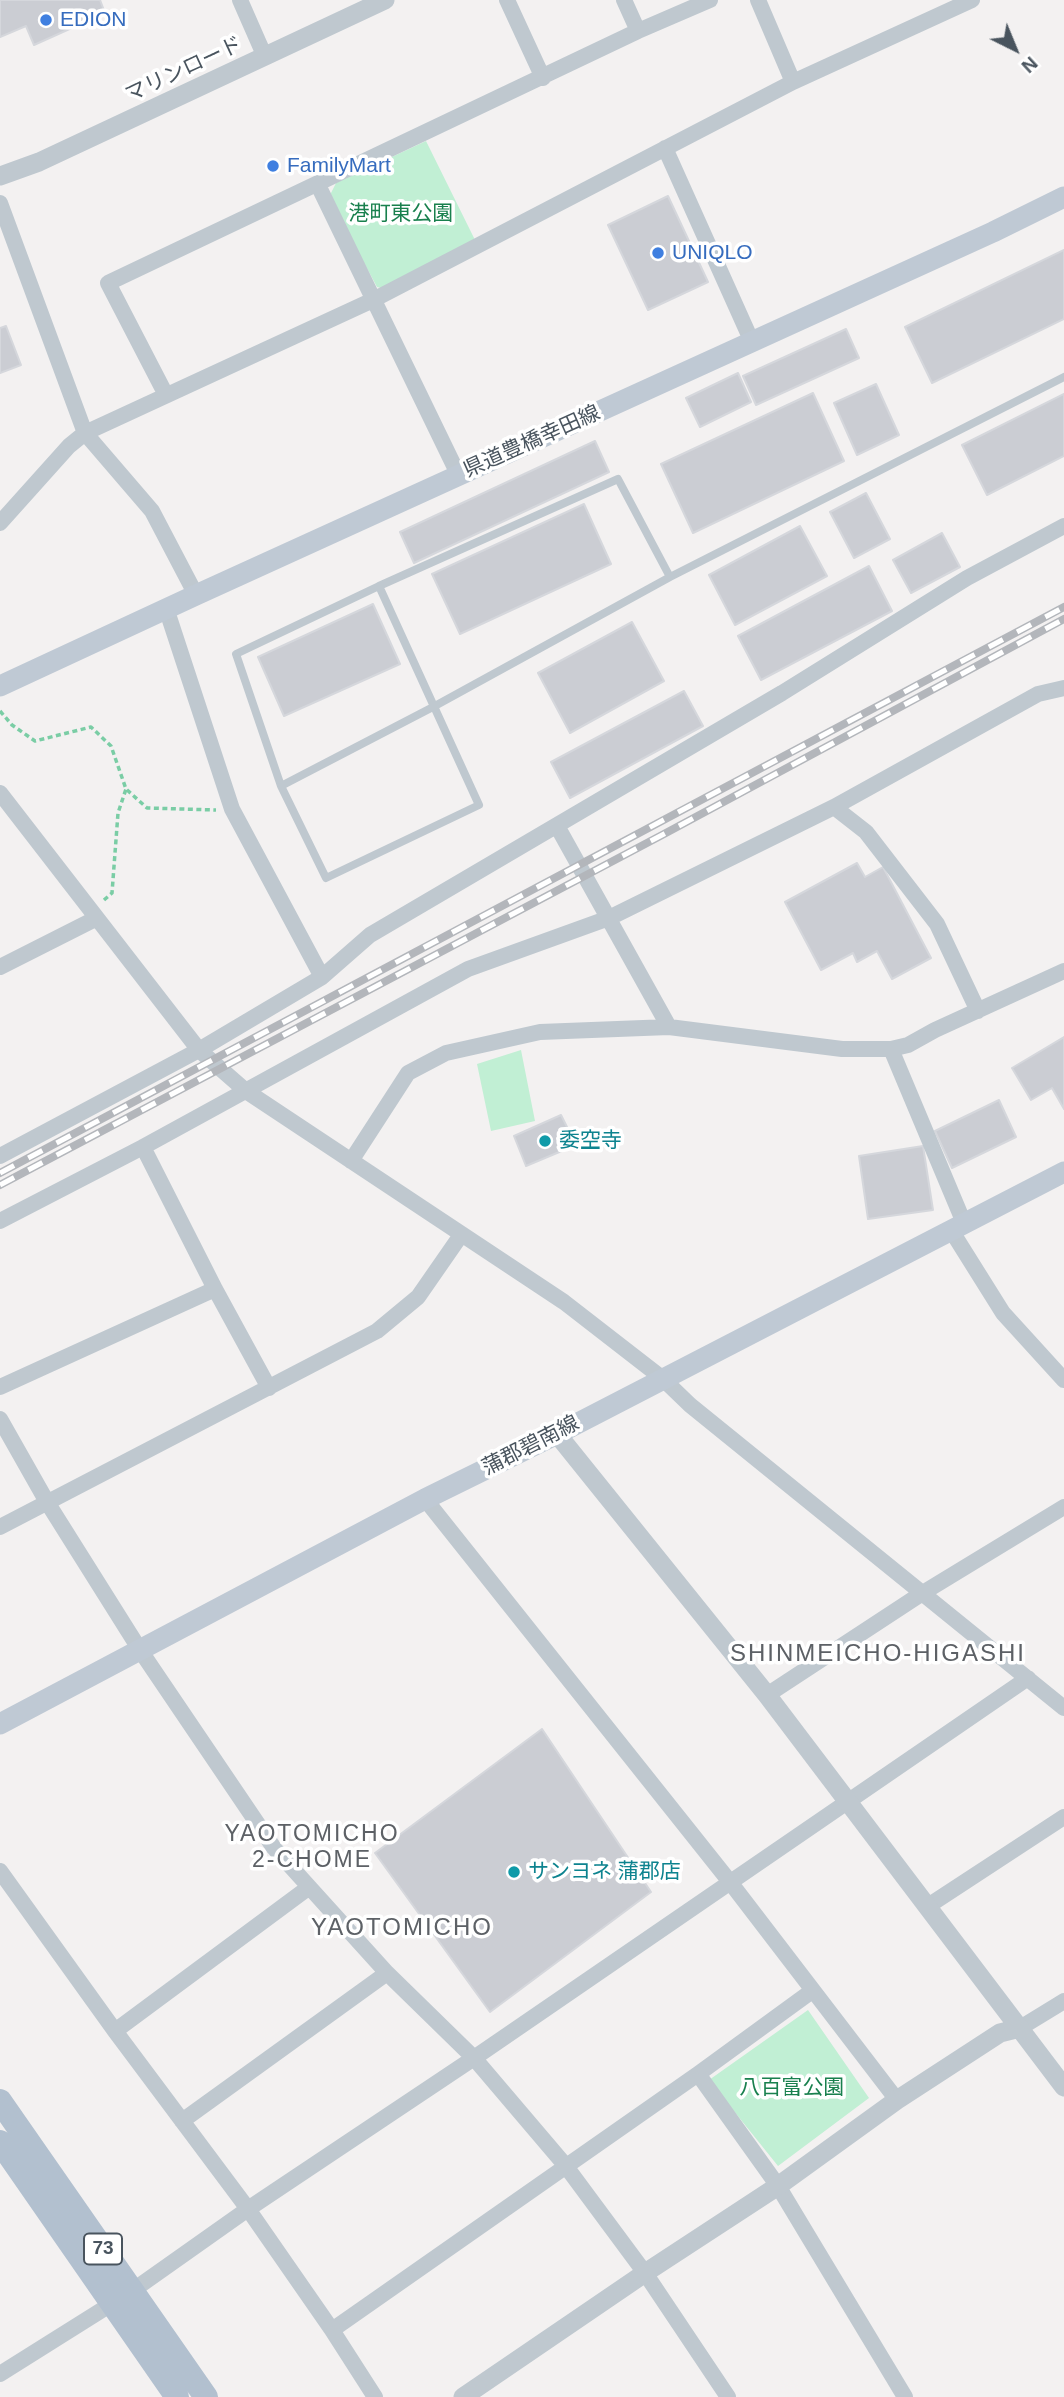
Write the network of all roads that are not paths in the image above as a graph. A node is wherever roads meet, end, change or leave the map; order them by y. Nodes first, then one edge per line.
1 (240, 0) edge
2 (385, 0) edge
3 (508, 0) edge
4 (624, 0) edge
5 (709, 0) edge
6 (758, 0) edge
7 (972, 0) edge
8 (638, 31) junction
9 (265, 57) junction
10 (543, 78) junction
11 (793, 82) junction
12 (665, 148) junction
13 (0, 176) edge
14 (318, 185) junction
15 (1064, 197) edge
16 (0, 203) edge
17 (373, 300) junction
18 (752, 342) junction
19 (1064, 377) edge
20 (166, 395) junction
21 (85, 433) junction
22 (460, 476) junction
23 (0, 523) edge
24 (1064, 526) edge
25 (670, 577) junction
26 (379, 586) junction
27 (196, 595) junction
28 (166, 608) junction
29 (0, 686) edge
30 (1064, 688) edge
31 (433, 707) junction
32 (281, 786) junction
33 (0, 793) edge
34 (834, 807) junction
35 (557, 826) junction
36 (94, 914) junction
37 (609, 918) junction
38 (0, 967) edge
39 (1064, 971) edge
40 (322, 977) junction
41 (978, 1011) junction
42 (669, 1027) junction
43 (891, 1049) junction
44 (199, 1050) junction
45 (246, 1091) junction
46 (143, 1147) junction
47 (0, 1156) edge
48 (351, 1161) junction
49 (1064, 1172) edge
50 (0, 1221) edge
51 (957, 1227) junction
52 (461, 1235) junction
53 (215, 1289) junction
54 (662, 1378) junction
55 (1064, 1380) edge
56 (0, 1387) edge
57 (269, 1388) junction
58 (0, 1419) edge
59 (557, 1434) junction
60 (425, 1499) junction
61 (47, 1502) junction
62 (1064, 1507) edge
63 (0, 1527) edge
64 (922, 1594) junction
65 (140, 1650) junction
66 (1028, 1678) junction
67 (767, 1695) junction
68 (1064, 1707) edge
69 (0, 1724) edge
70 (848, 1803) junction
71 (1064, 1817) edge
72 (0, 1871) edge
73 (730, 1882) junction
74 (308, 1888) junction
75 (928, 1906) junction
76 (387, 1973) junction
77 (812, 1991) junction
78 (1064, 2001) edge
79 (1020, 2028) junction
80 (115, 2031) junction
81 (474, 2058) junction
82 (698, 2074) junction
83 (1064, 2087) edge
84 (897, 2099) junction
85 (0, 2101) edge
86 (182, 2121) junction
87 (0, 2142) edge
88 (565, 2165) junction
89 (778, 2186) junction
90 (248, 2209) junction
91 (645, 2273) junction
92 (122, 2297) junction
93 (332, 2330) junction
94 (0, 2374) edge
95 (177, 2397) edge
96 (206, 2397) edge
97 (375, 2397) edge
98 (463, 2397) edge
99 (728, 2397) edge
100 (905, 2397) edge

1 - 9 street
2 - 9 street, マリンロード
3 - 10 street
4 - 8 street
5 - 8 street
6 - 11 street
7 - 11 street
8 - 10 street
9 - 13 street, マリンロード
10 - 14 street
11 - 12 street
12 - 17 street
12 - 18 street
14 - 17 street
14 - 20 street
15 - 18 main road, 県道豊橋幸田線
16 - 21 street
17 - 20 street
17 - 22 street
18 - 22 main road, 県道豊橋幸田線
19 - 25 lane
20 - 21 street
21 - 23 street
21 - 27 street
22 - 27 main road, 県道豊橋幸田線
24 - 35 street
25 - 26 lane
25 - 31 lane
26 - 31 lane
26 - 32 lane
27 - 28 main road, 県道豊橋幸田線
28 - 29 main road, 県道豊橋幸田線
28 - 40 street
30 - 34 street
31 - 32 lane
31 - 32 lane
33 - 36 street
34 - 37 street
34 - 41 street
35 - 37 street
35 - 40 street
36 - 38 street
36 - 44 street
37 - 42 street
37 - 45 street
39 - 41 street
40 - 44 street
41 - 43 street
42 - 43 street
42 - 48 street
43 - 51 street
44 - 45 street
44 - 47 street
45 - 46 street
45 - 48 street
46 - 50 street
46 - 53 street
48 - 52 street
49 - 51 main road, 蒲郡碧南線
51 - 54 main road, 蒲郡碧南線
51 - 55 street
52 - 54 street
52 - 57 street
53 - 56 street
53 - 57 street
54 - 59 main road, 蒲郡碧南線
54 - 64 street
57 - 61 street
58 - 61 street
59 - 60 main road, 蒲郡碧南線
59 - 67 street
60 - 65 main road, 蒲郡碧南線
60 - 73 street
61 - 63 street
61 - 65 street
62 - 64 street
64 - 66 street
64 - 67 street
65 - 69 main road, 蒲郡碧南線
65 - 74 street
66 - 68 street
66 - 70 street
67 - 70 street
70 - 73 street
70 - 75 street
71 - 75 street
72 - 80 street
73 - 77 street
73 - 81 street
74 - 76 street
74 - 80 street
75 - 79 street
76 - 81 street
76 - 86 street
77 - 82 street
77 - 84 street
78 - 79 street
79 - 83 street
79 - 84 street
80 - 86 street
81 - 88 street
81 - 90 street
82 - 88 street
82 - 89 street
84 - 89 street
85 - 92 main road, 73
86 - 90 street
87 - 92 main road, 73
88 - 91 street
88 - 93 street
89 - 91 street
89 - 100 street
90 - 92 street
90 - 93 street
91 - 98 street
91 - 99 street
92 - 94 street
92 - 95 main road, 73
92 - 96 main road, 73
93 - 97 street

